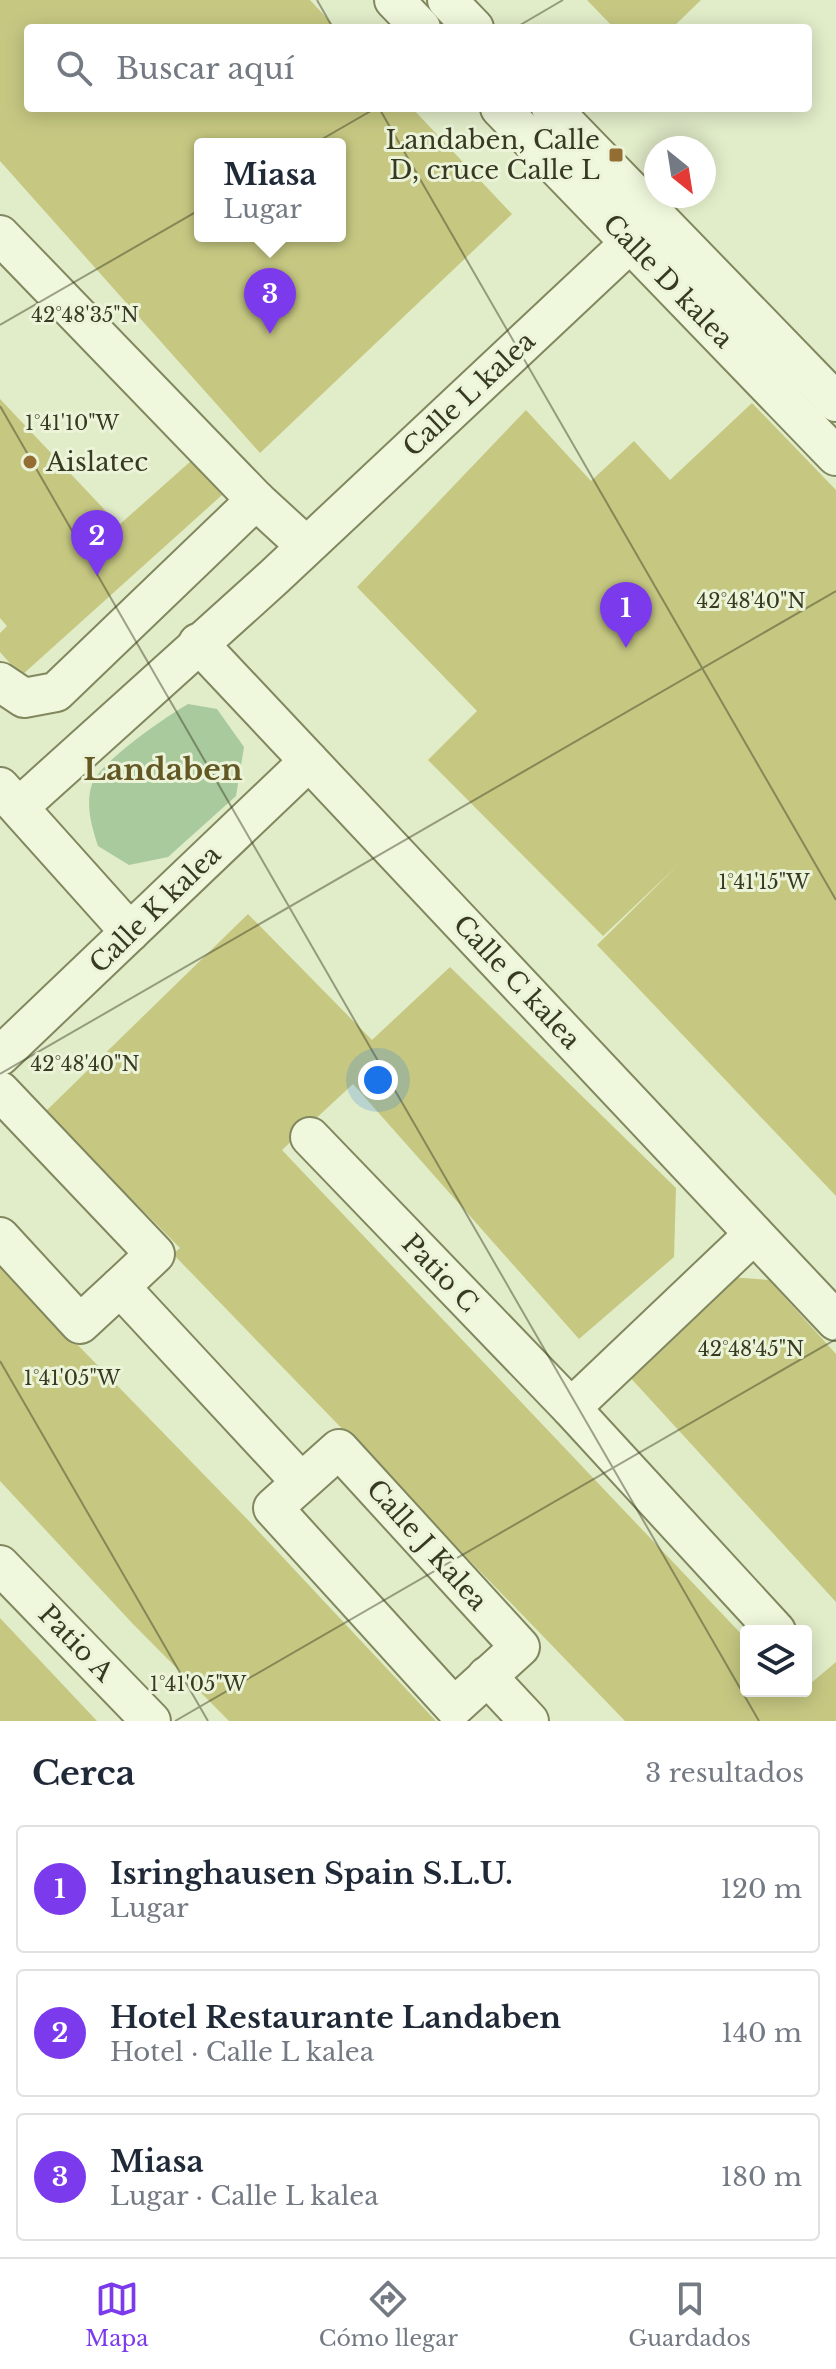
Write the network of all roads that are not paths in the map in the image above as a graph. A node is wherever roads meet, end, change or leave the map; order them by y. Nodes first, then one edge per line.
1 (394, 0) edge
2 (447, 0) edge
3 (417, 24) edge
4 (470, 24) edge
5 (504, 112) edge
6 (549, 112) edge
7 (552, 112) edge
8 (0, 235) edge
9 (631, 242) junction
10 (767, 331) junction
11 (836, 402) edge
12 (836, 456) edge
13 (256, 500) junction
14 (305, 545) junction
15 (198, 643) junction
16 (0, 682) edge
17 (309, 761) junction
18 (10, 797) edge
19 (130, 932) junction
20 (0, 1056) edge
21 (0, 1091) edge
22 (310, 1137) dead end
23 (754, 1234) junction
24 (0, 1237) edge
25 (120, 1287) junction
26 (836, 1321) edge
27 (571, 1408) junction
28 (301, 1482) junction
29 (0, 1565) edge
30 (770, 1625) edge
31 (487, 1676) junction
32 (151, 1721) edge
33 (529, 1721) edge

1 - 3 street
2 - 4 street
5 - 9 street, Calle D kalea
6 - 9 street
7 - 10 street, Calle D kalea
8 - 13 street
9 - 10 street
9 - 12 street, Calle D kalea
9 - 14 street, Calle L kalea
10 - 11 street, Calle D kalea
13 - 14 street
13 - 16 street
14 - 15 street, Calle L kalea
15 - 17 street, Calle C kalea
15 - 18 street, Calle L kalea
17 - 19 street, Calle K kalea
17 - 23 street, Calle C kalea
18 - 19 street
19 - 20 street, Calle K kalea
21 - 25 street
22 - 27 street, Patio C
23 - 26 street, Calle C kalea
23 - 27 street
24 - 25 street
25 - 28 street
27 - 30 street, Patio C
28 - 31 street, Calle J Kalea
28 - 31 street, Calle J Kalea
29 - 32 street, Patio A
31 - 33 street

